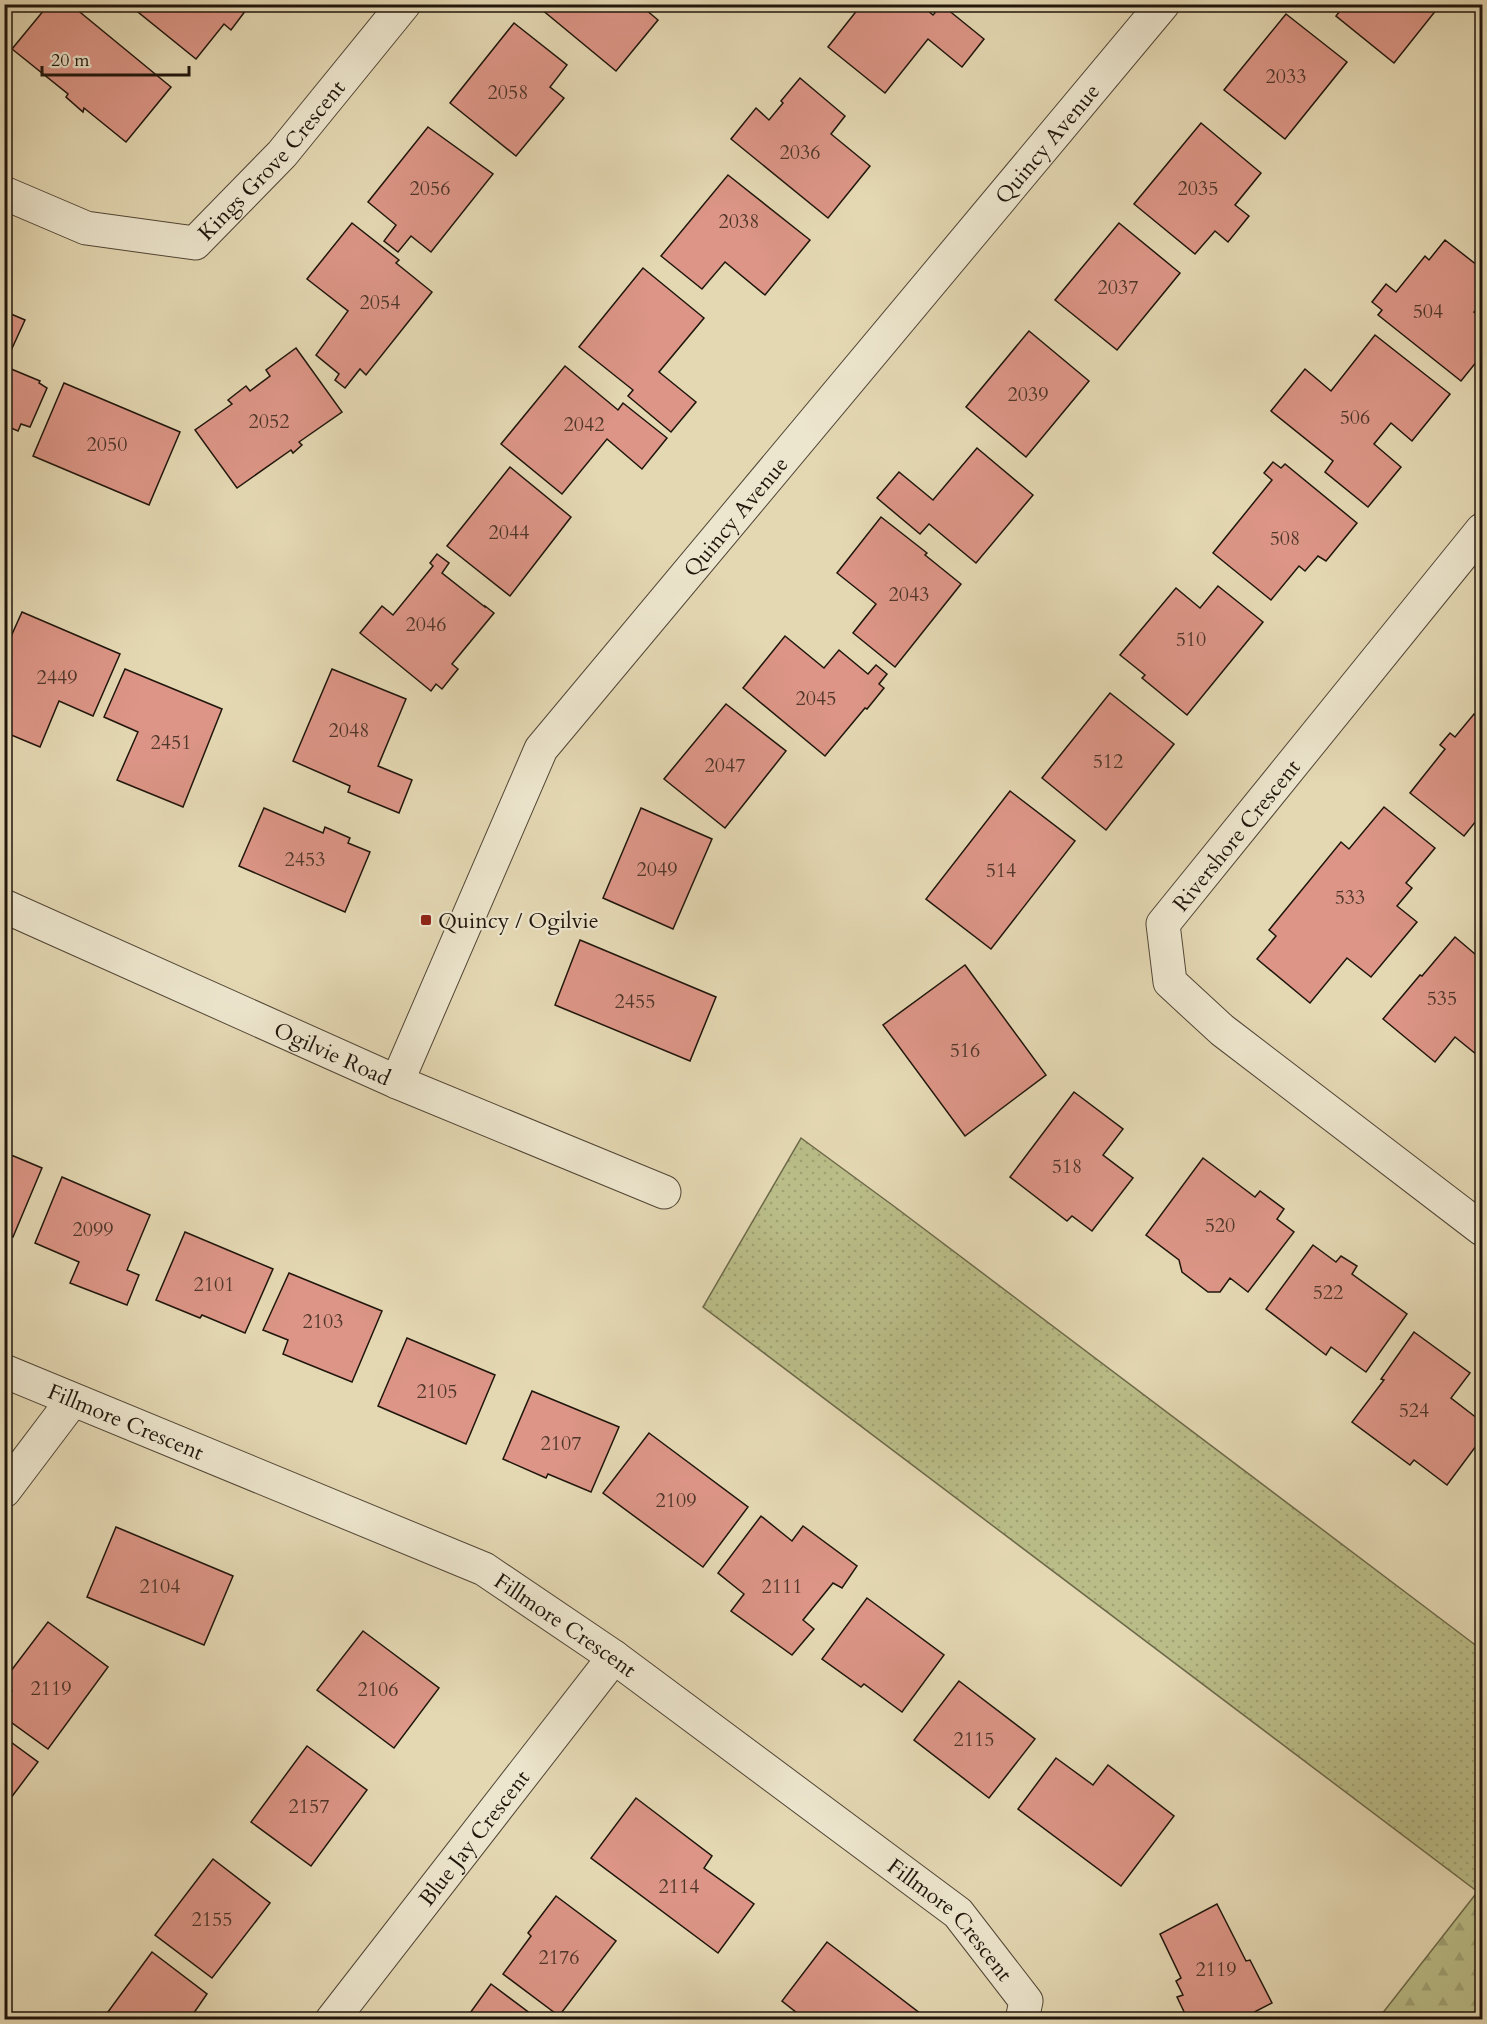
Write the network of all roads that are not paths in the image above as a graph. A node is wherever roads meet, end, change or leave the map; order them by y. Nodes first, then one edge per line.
1 (404, 4) edge
2 (1163, 4) edge
3 (4, 193) edge
4 (1482, 530) edge
5 (4, 906) edge
6 (397, 1082) junction
7 (664, 1192) dead end
8 (1482, 1229) edge
9 (4, 1371) edge
10 (72, 1401) junction
11 (4, 1491) edge
12 (614, 1656) junction
13 (332, 2019) edge
14 (1022, 2019) edge

1 - 3 street, Kings Grove Crescent
2 - 6 street, Quincy Avenue
4 - 8 street, Rivershore Crescent
5 - 6 street, Ogilvie Road
6 - 7 street, Ogilvie Road
9 - 10 street, Fillmore Crescent
10 - 11 street
10 - 12 street, Fillmore Crescent
12 - 13 street, Blue Jay Crescent
12 - 14 street, Fillmore Crescent

